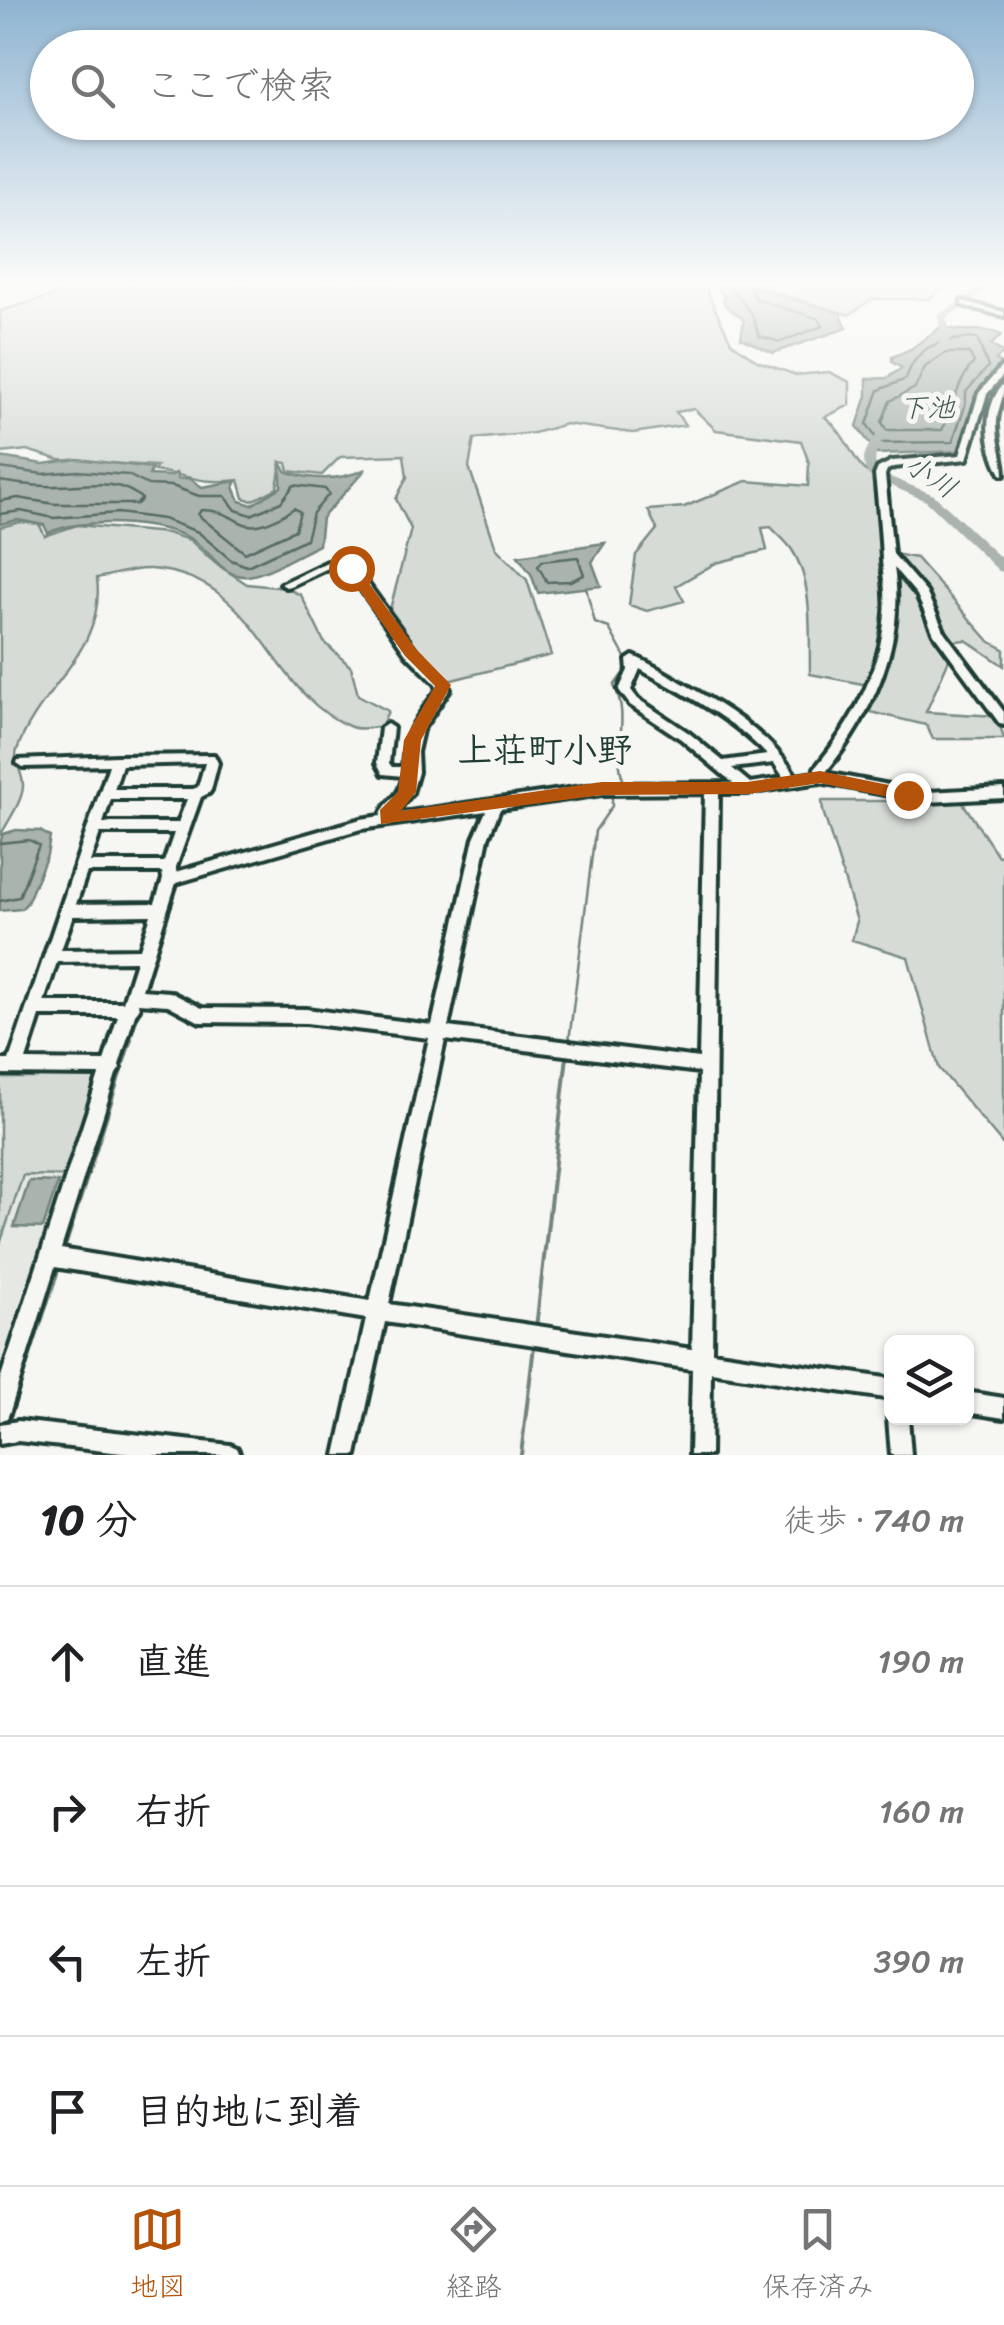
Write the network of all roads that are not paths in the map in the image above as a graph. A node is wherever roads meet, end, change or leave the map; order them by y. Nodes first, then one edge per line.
1 (1004, 369) edge
2 (1004, 388) edge
3 (990, 436) junction
4 (1004, 440) edge
5 (1004, 472) edge
6 (888, 554) junction
7 (286, 584) dead end
8 (629, 696) junction
9 (1004, 721) edge
10 (388, 728) dead end
11 (776, 758) junction
12 (117, 760) junction
13 (22, 763) dead end
14 (725, 764) junction
15 (820, 771) dead end
16 (411, 772) junction
17 (792, 781) junction
18 (744, 785) junction
19 (712, 789) junction
20 (1004, 793) edge
21 (107, 794) junction
22 (196, 794) junction
23 (496, 803) junction
24 (387, 819) junction
25 (96, 828) junction
26 (183, 828) junction
27 (83, 867) junction
28 (169, 873) junction
29 (160, 909) junction
30 (68, 910) junction
31 (145, 955) junction
32 (52, 956) junction
33 (132, 1002) junction
34 (34, 1010) junction
35 (439, 1032) junction
36 (708, 1066) junction
37 (8, 1067) edge
38 (112, 1068) junction
39 (51, 1257) junction
40 (380, 1312) junction
41 (703, 1360) junction
42 (884, 1388) edge
43 (974, 1403) edge
44 (1004, 1408) edge
45 (0, 1410) edge
46 (899, 1425) edge
47 (0, 1434) edge
48 (230, 1455) edge
49 (346, 1455) edge
50 (700, 1455) edge
51 (901, 1455) edge

1 - 6 street
2 - 3 street
3 - 4 street
3 - 5 street
6 - 9 street
6 - 15 street
7 - 16 street
8 - 11 street
8 - 14 street
8 - 18 street
10 - 16 street
11 - 14 street
11 - 17 street
12 - 13 street
12 - 21 street
12 - 22 street
14 - 18 street
16 - 24 street
17 - 18 street
17 - 20 street
18 - 19 street
19 - 23 street
19 - 36 street
21 - 22 street
21 - 25 street
22 - 26 street
23 - 24 street
23 - 35 street
24 - 28 street
25 - 26 street
25 - 27 street
26 - 28 street
27 - 28 street
27 - 30 street
28 - 29 street
29 - 30 street
29 - 31 street
30 - 32 street
31 - 32 street
31 - 33 street
32 - 34 street
33 - 34 street
33 - 35 street
33 - 38 street
34 - 37 street
35 - 36 street
35 - 40 street
36 - 41 street
37 - 38 street
38 - 39 street
39 - 40 street
39 - 45 street
40 - 41 street
40 - 49 street
41 - 42 street
41 - 50 street
43 - 44 street
46 - 51 street
47 - 48 street

